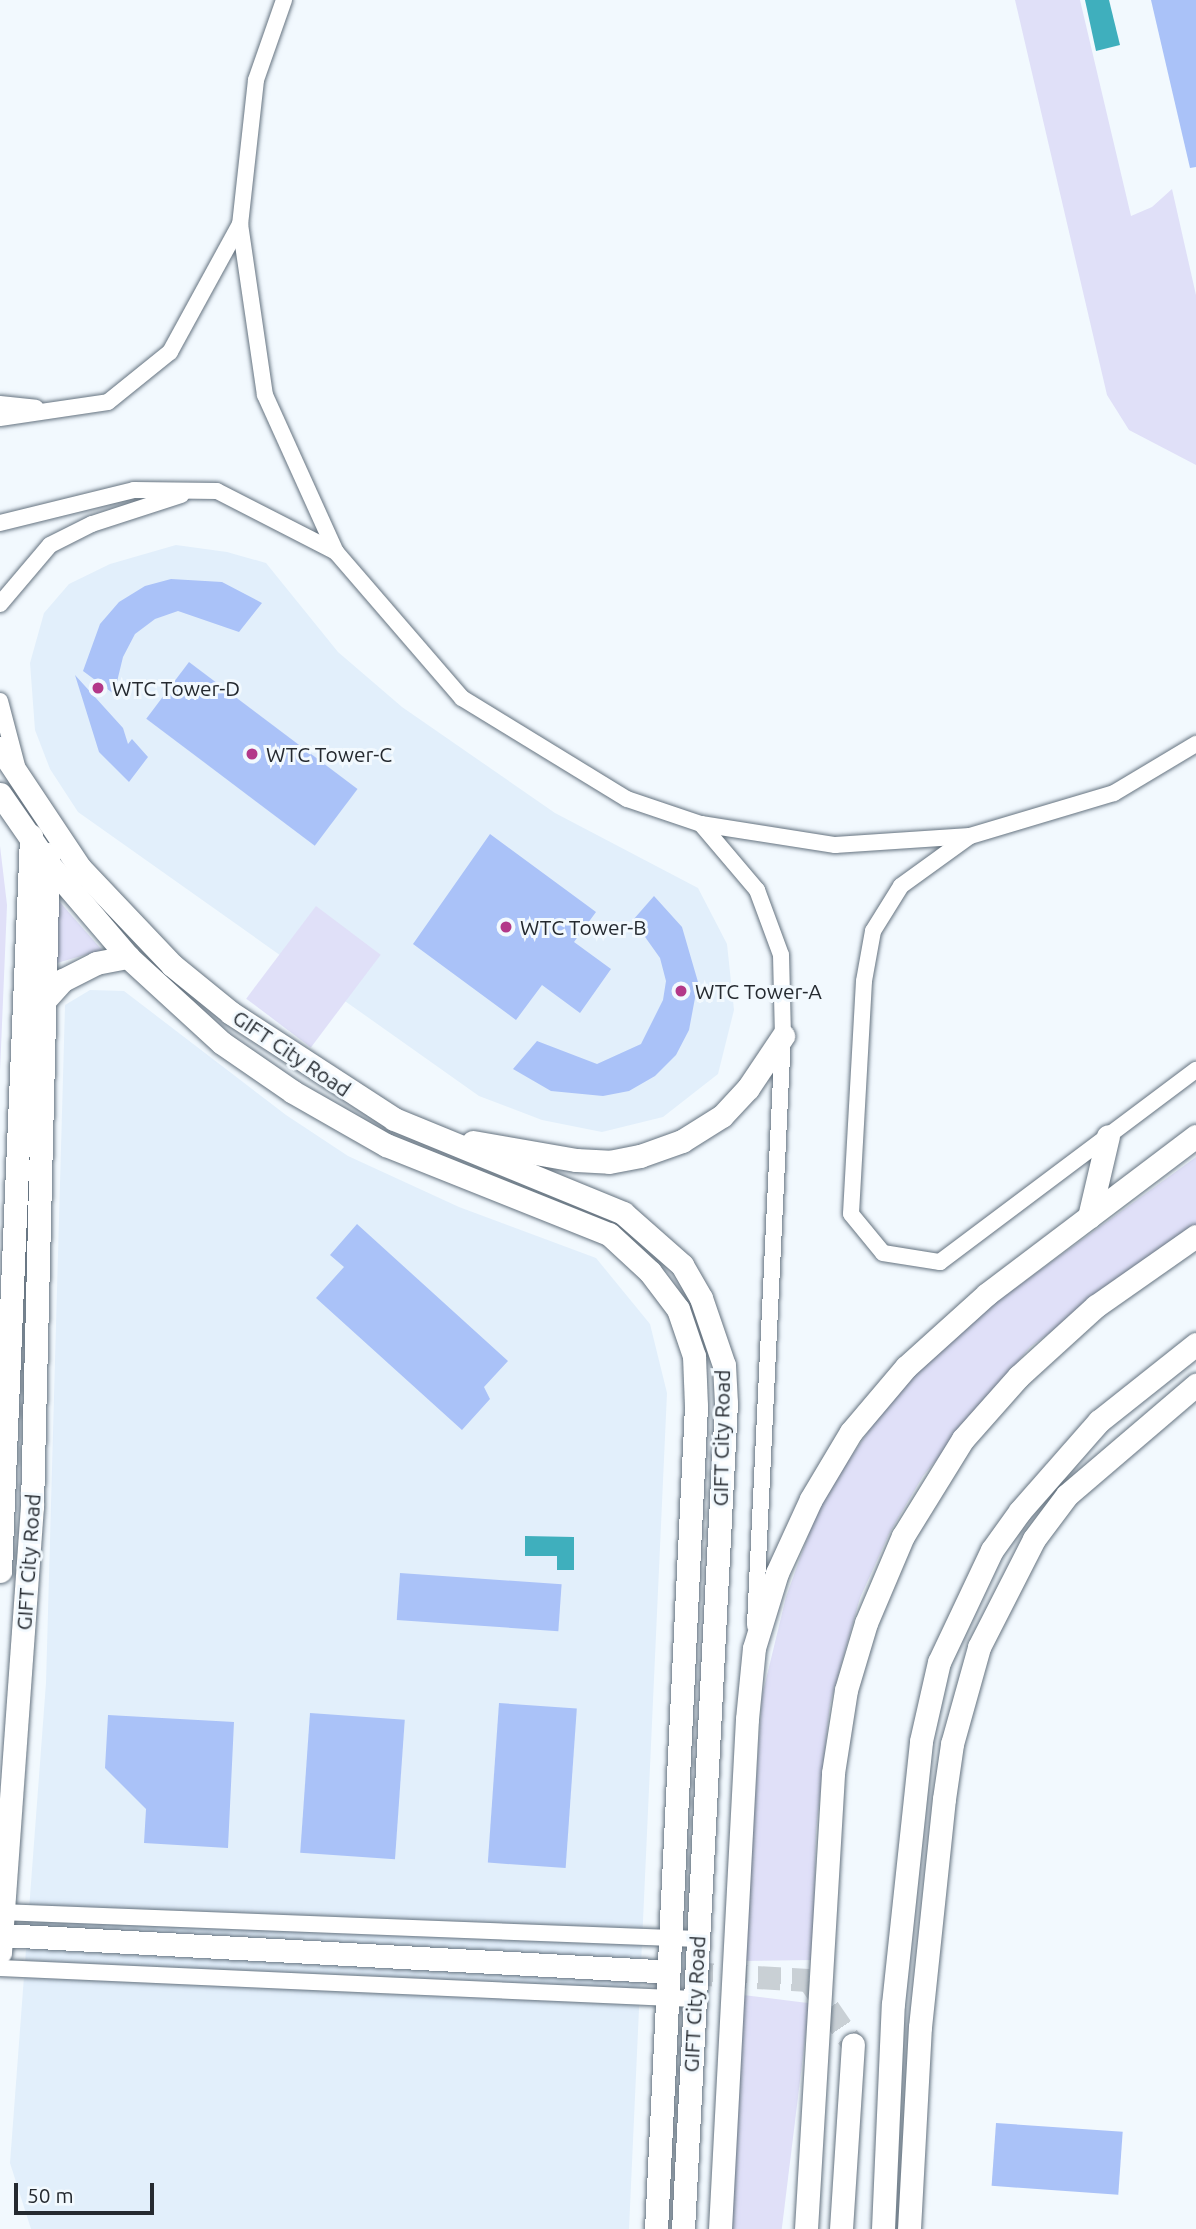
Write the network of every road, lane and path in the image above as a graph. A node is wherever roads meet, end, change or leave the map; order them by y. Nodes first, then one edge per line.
1 (284, 0) edge
2 (240, 225) junction
3 (0, 404) edge
4 (63, 410) junction
5 (0, 418) edge
6 (197, 490) junction
7 (0, 523) edge
8 (336, 552) junction
9 (0, 604) edge
10 (0, 701) edge
11 (1196, 744) edge
12 (0, 748) edge
13 (27, 791) junction
14 (0, 794) edge
15 (701, 824) junction
16 (42, 835) junction
17 (970, 836) junction
18 (47, 862) junction
19 (128, 957) junction
20 (42, 1003) junction
21 (783, 1036) junction
22 (1196, 1070) edge
23 (1108, 1136) junction
24 (1196, 1136) edge
25 (456, 1146) junction
26 (9, 1156) edge
27 (1089, 1217) junction
28 (1196, 1236) edge
29 (1196, 1345) edge
30 (1196, 1385) edge
31 (3, 1467) edge
32 (0, 1571) edge
33 (754, 1648) junction
34 (2, 1912) edge
35 (698, 1939) junction
36 (670, 1940) junction
37 (1, 1944) edge
38 (0, 1968) edge
39 (656, 1971) tunnel mouth
40 (667, 1999) junction
41 (694, 1999) junction
42 (853, 2045) tunnel mouth
43 (656, 2229) edge
44 (682, 2229) edge
45 (720, 2229) edge
46 (806, 2229) edge
47 (841, 2229) edge
48 (883, 2229) edge
49 (909, 2229) edge

1 - 2 street
2 - 4 street
2 - 8 street
3 - 4 street
4 - 5 street
6 - 7 street
6 - 8 street
6 - 9 street
8 - 15 street
10 - 13 street
11 - 17 street
12 - 13 street, GIFT City Road
13 - 16 street, GIFT City Road
14 - 16 street, GIFT City Road
15 - 17 street
15 - 21 street
16 - 18 street, GIFT City Road
16 - 25 street, GIFT City Road
16 - 26 street, GIFT City Road
17 - 23 street
18 - 19 street, GIFT City Road
18 - 20 street, GIFT City Road
19 - 20 street
19 - 36 street, GIFT City Road
20 - 34 street, GIFT City Road
21 - 25 street
21 - 33 street
22 - 23 street
23 - 27 street
24 - 27 street, GIFT City Road
25 - 35 street, GIFT City Road
26 - 31 street, GIFT City Road
27 - 33 street, GIFT City Road
28 - 46 street
29 - 48 street
30 - 49 street
31 - 32 street, GIFT City Road
33 - 45 street, GIFT City Road
34 - 36 street
34 - 37 street, GIFT City Road
35 - 36 street
35 - 41 street, GIFT City Road
36 - 40 street, GIFT City Road
37 - 39 street
38 - 40 street
40 - 41 street
40 - 43 street, GIFT City Road
41 - 44 street, GIFT City Road
42 - 47 street

